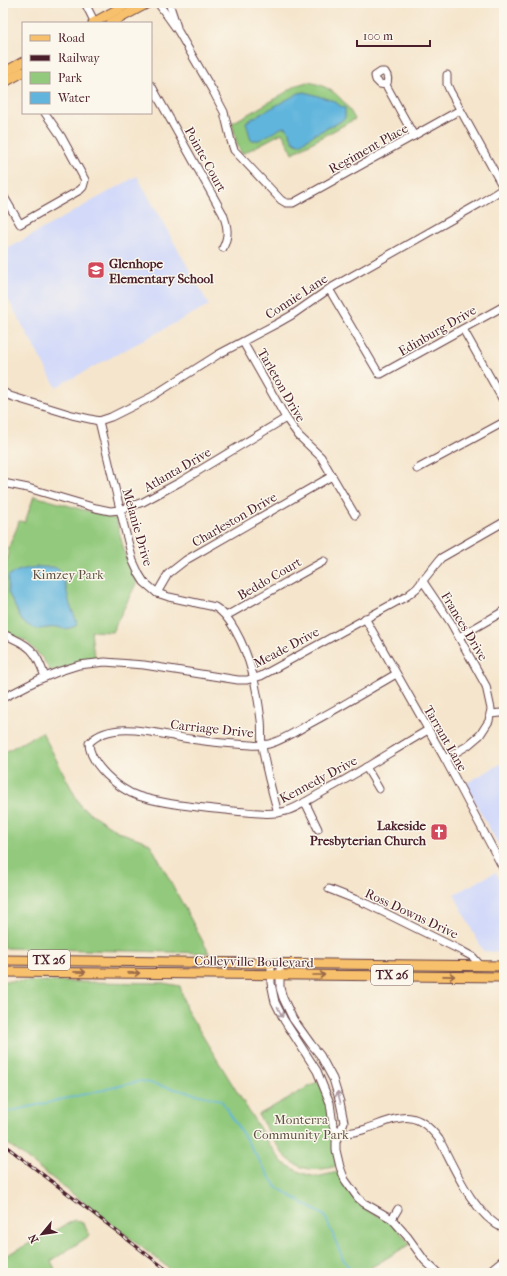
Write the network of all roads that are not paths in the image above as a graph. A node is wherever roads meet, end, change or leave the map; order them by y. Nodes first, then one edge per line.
1 (85, 3) edge
2 (129, 3) edge
3 (148, 3) edge
4 (158, 3) edge
5 (168, 3) edge
6 (94, 22) edge
7 (96, 22) edge
8 (113, 22) edge
9 (178, 31) junction
10 (22, 69) edge
11 (3, 73) edge
12 (447, 75) dead end
13 (3, 83) edge
14 (386, 85) dead end
15 (152, 87) edge
16 (460, 110) junction
17 (46, 114) edge
18 (414, 136) junction
19 (504, 188) edge
20 (3, 195) edge
21 (223, 248) dead end
22 (329, 288) junction
23 (504, 306) edge
24 (463, 329) junction
25 (243, 342) junction
26 (3, 392) edge
27 (504, 402) edge
28 (286, 418) junction
29 (99, 421) junction
30 (504, 422) edge
31 (417, 469) dead end
32 (332, 476) junction
33 (3, 483) edge
34 (120, 510) junction
35 (355, 515) dead end
36 (504, 522) edge
37 (324, 561) dead end
38 (422, 580) junction
39 (157, 592) junction
40 (504, 611) edge
41 (226, 616) junction
42 (365, 618) junction
43 (3, 634) edge
44 (459, 637) junction
45 (396, 674) junction
46 (46, 677) junction
47 (254, 678) junction
48 (3, 698) edge
49 (501, 713) dead end
50 (490, 714) junction
51 (428, 730) junction
52 (262, 745) junction
53 (445, 759) junction
54 (366, 767) junction
55 (118, 785) joint
56 (379, 789) dead end
57 (305, 802) junction
58 (278, 813) junction
59 (318, 829) dead end
60 (504, 870) edge
61 (329, 889) dead end
62 (3, 960) edge
63 (95, 961) junction
64 (275, 963) junction
65 (480, 965) junction
66 (504, 966) edge
67 (3, 972) edge
68 (95, 972) junction
69 (276, 974) junction
70 (504, 977) edge
71 (304, 1035) junction
72 (298, 1040) junction
73 (338, 1134) junction
74 (398, 1209) dead end
75 (392, 1219) junction
76 (504, 1229) edge
77 (504, 1259) edge
78 (438, 1273) edge
79 (487, 1273) edge

1 - 6 street
2 - 7 main road
3 - 8 main road
4 - 9 street
5 - 9 street
9 - 18 street, Regiment Place
10 - 11 main road
10 - 13 main road
12 - 16 street
14 - 18 street
15 - 21 street, Pointe Court
16 - 18 street, Regiment Place
16 - 19 street
17 - 20 street
19 - 22 street, Connie Lane
22 - 24 street, Edinburg Drive
22 - 25 street, Connie Lane
23 - 24 street, Edinburg Drive
24 - 27 street
25 - 28 street, Tarleton Drive
25 - 29 street, Connie Lane
26 - 29 street
28 - 32 street, Tarleton Drive
28 - 34 street, Atlanta Drive
29 - 34 street, Melanie Drive
30 - 31 street
32 - 35 street, Tarleton Drive
32 - 39 street, Charleston Drive
33 - 34 street, Atlanta Drive
34 - 39 street, Melanie Drive
36 - 38 street, Meade Drive
37 - 41 street, Beddo Court
38 - 42 street, Meade Drive
38 - 44 street, Frances Drive
39 - 41 street, Melanie Drive
40 - 44 street
41 - 47 street, Melanie Drive
42 - 45 street, Tarrant Lane
42 - 47 street, Meade Drive
43 - 46 street
44 - 50 street, Frances Drive
45 - 51 street, Tarrant Lane
45 - 52 street, Carriage Drive
46 - 47 street, Meade Drive
46 - 48 street, Meade Drive
47 - 52 street, Melanie Drive
49 - 50 street
50 - 53 street, Frances Drive
51 - 53 street, Tarrant Lane
51 - 54 street, Kennedy Drive
52 - 55 street, Carriage Drive
52 - 58 street, Melanie Drive
53 - 60 street, Tarrant Lane
54 - 56 street
54 - 57 street, Kennedy Drive
55 - 58 street, Kennedy Drive
57 - 58 street, Kennedy Drive
57 - 59 street
61 - 65 street, Ross Downs Drive
62 - 63 main road, Colleyville Boulevard / TX 26
63 - 64 main road, Colleyville Boulevard / TX 26
63 - 68 main road
64 - 65 main road, Colleyville Boulevard / TX 26
64 - 69 street
65 - 66 main road, Colleyville Boulevard / TX 26
67 -> 68 main road, Colleyville Boulevard / TX 26
68 -> 69 main road, Colleyville Boulevard / TX 26
69 -> 70 main road, Colleyville Boulevard / TX 26
69 - 71 street
69 -> 72 street
71 - 72 street
73 -> 71 street
72 - 73 street
73 - 75 street
73 - 76 street
74 - 75 street
75 - 78 street
77 - 79 street

